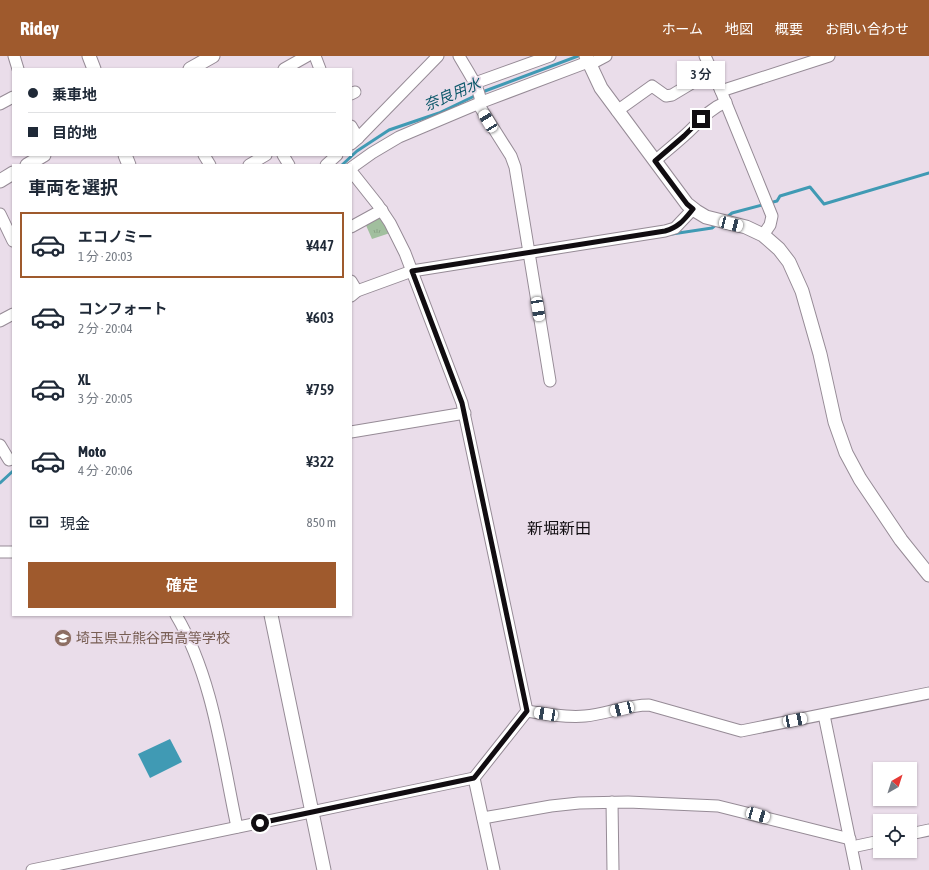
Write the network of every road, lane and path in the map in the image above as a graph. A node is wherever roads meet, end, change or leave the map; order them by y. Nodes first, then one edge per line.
1 (14, 56) edge
2 (89, 56) edge
3 (213, 56) edge
4 (307, 56) edge
5 (315, 56) edge
6 (438, 56) edge
7 (459, 56) edge
8 (550, 56) edge
9 (606, 56) edge
10 (705, 56) edge
11 (829, 56) edge
12 (588, 61) edge
13 (18, 68) edge
14 (94, 68) edge
15 (192, 68) edge
16 (286, 68) edge
17 (320, 68) edge
18 (712, 71) junction
19 (475, 83) junction
20 (721, 92) junction
21 (12, 98) edge
22 (482, 102) junction
23 (726, 102) junction
24 (0, 104) edge
25 (617, 111) junction
26 (352, 130) edge
27 (355, 141) edge
28 (42, 156) edge
29 (264, 156) edge
30 (336, 156) edge
31 (338, 156) edge
32 (655, 161) junction
33 (29, 164) edge
34 (251, 164) edge
35 (327, 164) edge
36 (345, 164) edge
37 (352, 168) edge
38 (352, 170) edge
39 (12, 174) edge
40 (0, 181) edge
41 (693, 209) junction
42 (382, 210) junction
43 (0, 214) edge
44 (352, 226) edge
45 (763, 235) junction
46 (12, 238) edge
47 (529, 253) junction
48 (412, 271) junction
49 (354, 293) edge
50 (12, 315) edge
51 (0, 321) edge
52 (550, 381) dead end
53 (465, 413) junction
54 (352, 432) edge
55 (0, 445) edge
56 (9, 460) dead end
57 (0, 552) edge
58 (12, 552) edge
59 (929, 575) edge
60 (177, 616) edge
61 (271, 616) edge
62 (929, 692) edge
63 (527, 711) junction
64 (824, 715) junction
65 (474, 778) junction
66 (612, 802) junction
67 (312, 811) junction
68 (483, 818) junction
69 (237, 827) junction
70 (929, 830) edge
71 (917, 833) edge
72 (873, 841) edge
73 (851, 843) junction
74 (32, 870) edge
75 (324, 870) edge
76 (494, 870) edge
77 (613, 870) edge
78 (856, 870) edge

1 - 13 street
2 - 14 street
3 - 15 street
4 - 16 street
5 - 17 street
6 - 27 street
7 - 19 street
8 - 19 street
9 - 12 street
10 - 18 street
11 - 20 street
12 - 22 street
12 - 25 street
18 - 20 street
18 - 25 street
19 - 22 street
20 - 23 street
21 - 24 street
22 - 37 street
22 - 47 street
23 - 32 street
23 - 45 street
25 - 32 street
26 - 27 street
28 - 33 street
29 - 34 street
30 - 35 street
31 - 36 street
32 - 41 street
38 - 42 street
39 - 40 street
41 - 45 street
41 - 47 street
42 - 44 street
42 - 48 street
43 - 46 street
45 - 59 street
47 - 48 street
47 - 52 street
48 - 49 street
48 - 53 street
50 - 51 street
53 - 54 street
53 - 63 street
55 - 56 street
57 - 58 street
60 - 69 street
61 - 67 street
62 - 64 street
63 - 64 street
63 - 65 street
64 - 73 street
65 - 67 street
65 - 68 street
66 - 68 street
66 - 73 street
66 - 77 street
67 - 69 street
67 - 75 street
68 - 76 street
69 - 74 street
70 - 71 street
72 - 73 street
73 - 78 street

